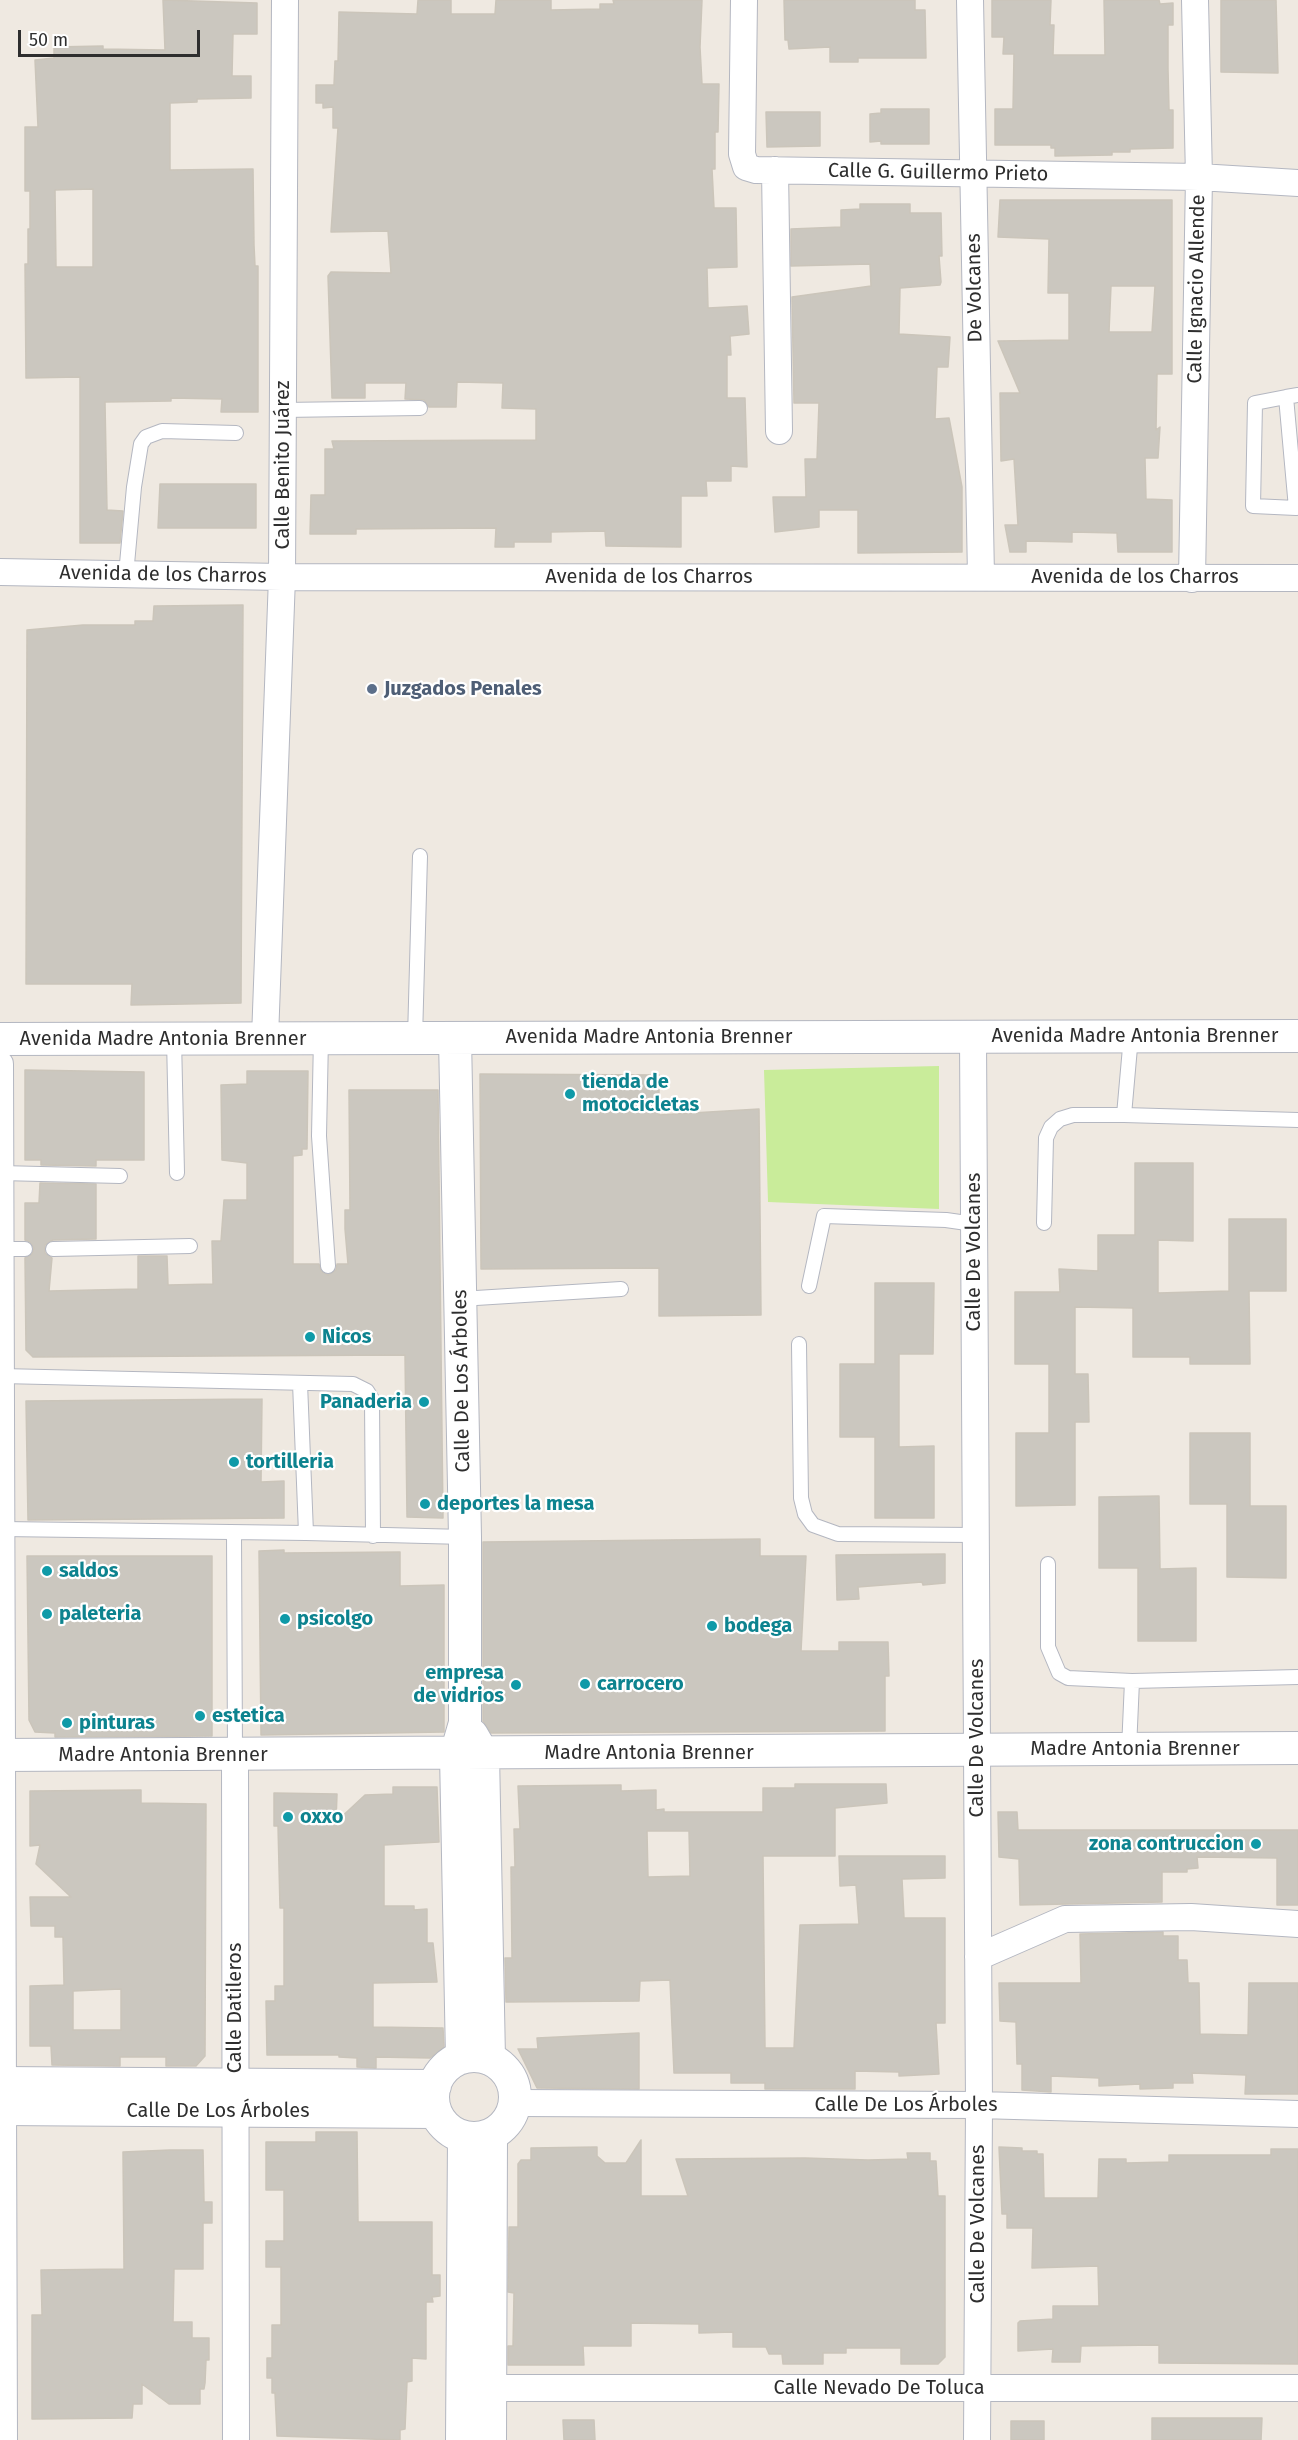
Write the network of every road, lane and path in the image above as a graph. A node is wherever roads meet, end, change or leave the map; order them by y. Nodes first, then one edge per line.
1 (285, 0) edge
2 (744, 0) edge
3 (970, 0) edge
4 (1195, 0) edge
5 (775, 170) junction
6 (973, 174) junction
7 (1199, 177) junction
8 (1298, 183) edge
9 (1292, 396) edge
10 (420, 408) dead end
11 (283, 410) junction
12 (779, 431) dead end
13 (236, 433) dead end
14 (0, 572) edge
15 (126, 574) junction
16 (981, 576) junction
17 (282, 577) junction
18 (1298, 578) edge
19 (1192, 579) junction
20 (420, 856) dead end
21 (1131, 1036) junction
22 (1298, 1036) edge
23 (973, 1037) junction
24 (265, 1038) junction
25 (321, 1038) junction
26 (415, 1038) junction
27 (455, 1038) junction
28 (0, 1039) edge
29 (174, 1039) junction
30 (0, 1064) edge
31 (1124, 1115) junction
32 (1298, 1120) edge
33 (1, 1173) edge
34 (177, 1173) dead end
35 (120, 1176) dead end
36 (1044, 1222) dead end
37 (974, 1224) junction
38 (190, 1246) dead end
39 (13, 1249) edge
40 (52, 1249) dead end
41 (328, 1266) dead end
42 (809, 1286) dead end
43 (621, 1289) dead end
44 (460, 1299) junction
45 (799, 1344) dead end
46 (2, 1376) junction
47 (300, 1383) junction
48 (2, 1530) junction
49 (234, 1533) junction
50 (306, 1533) junction
51 (975, 1534) junction
52 (373, 1536) junction
53 (465, 1537) junction
54 (1048, 1564) dead end
55 (1298, 1677) edge
56 (1132, 1681) junction
57 (1298, 1748) edge
58 (1129, 1749) junction
59 (977, 1750) junction
60 (469, 1754) junction
61 (1, 1755) edge
62 (235, 1755) junction
63 (1298, 1924) edge
64 (978, 1957) junction
65 (476, 2059) junction
66 (1, 2096) edge
67 (235, 2098) junction
68 (435, 2099) junction
69 (515, 2103) junction
70 (979, 2105) junction
71 (1298, 2114) edge
72 (477, 2136) junction
73 (475, 2388) junction
74 (977, 2388) junction
75 (1298, 2388) edge
76 (4, 2440) edge
77 (236, 2440) edge
78 (462, 2440) edge
79 (490, 2440) edge
80 (977, 2440) edge

1 - 11 street, Calle Benito Juárez
2 - 5 street, Calle G. Guillermo Prieto
3 - 6 street, De Volcanes
4 - 7 street, Calle Ignacio Allende
5 - 6 street, Calle G. Guillermo Prieto
5 - 12 street
6 - 7 street, Calle G. Guillermo Prieto
6 - 16 street, De Volcanes
7 - 8 street, Calle G. Guillermo Prieto
7 - 19 street, Calle Ignacio Allende
9 - 9 lane
10 - 11 lane
11 - 17 street, Calle Benito Juárez
13 - 15 lane
14 - 15 street, Avenida de los Charros
15 - 17 street, Avenida de los Charros
16 - 17 street, Avenida de los Charros
16 - 19 street, Avenida de los Charros
17 - 24 street, Calle Benito Juárez
18 - 19 street, Avenida de los Charros
20 - 26 lane
21 - 22 street, Avenida Madre Antonia Brenner
21 - 23 street, Avenida Madre Antonia Brenner
21 - 31 lane
23 - 27 street, Avenida Madre Antonia Brenner
23 - 37 street, Calle De Volcanes
24 - 25 street, Avenida Madre Antonia Brenner
24 - 29 street, Avenida Madre Antonia Brenner
25 - 26 street, Avenida Madre Antonia Brenner
25 - 41 lane
26 - 27 street, Avenida Madre Antonia Brenner
27 - 44 street, Calle De Los Árboles
28 - 29 street, Avenida Madre Antonia Brenner
29 - 34 lane
30 - 33 street
31 - 32 lane
31 - 36 lane
33 - 35 lane
33 - 39 street
37 - 42 lane
37 - 51 street, Calle De Volcanes
38 - 40 lane
39 - 46 street
43 - 44 lane
44 - 53 street, Calle De Los Árboles
45 - 51 lane
46 - 47 lane
46 - 48 street
47 - 50 lane
47 - 52 lane
48 - 49 lane
48 - 61 street
49 - 50 lane
49 - 62 lane
50 - 52 lane
51 - 59 street, Calle De Volcanes
52 - 53 lane
53 - 60 street, Calle De Los Árboles
54 - 56 lane
55 - 56 lane
56 - 58 lane
57 - 58 street, Madre Antonia Brenner
58 - 59 street, Madre Antonia Brenner
59 - 60 street, Madre Antonia Brenner
59 - 64 street, Calle De Volcanes
60 - 62 street, Madre Antonia Brenner
60 - 65 street, Calle De Los Árboles
61 - 62 street, Madre Antonia Brenner
61 - 66 street
62 - 67 street, Calle Datileros
63 - 64 street
64 - 70 street, Calle De Volcanes
65 - 68 street
65 - 69 street
66 - 67 street, Calle De Los Árboles
66 - 76 street
67 - 68 street, Calle De Los Árboles
67 - 77 street, Calle Datileros
68 - 72 street
69 - 70 street, Calle De Los Árboles
69 - 72 street
70 - 71 street, Calle De Los Árboles
70 - 74 street, Calle De Volcanes
72 - 73 street
73 - 74 street, Calle Nevado De Toluca
73 - 78 street
73 - 79 street
74 - 75 street, Calle Nevado De Toluca
74 - 80 street, Calle De Volcanes

